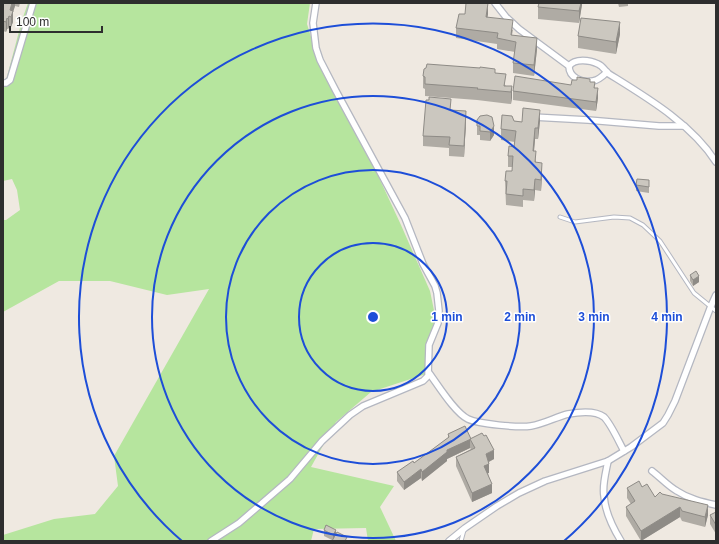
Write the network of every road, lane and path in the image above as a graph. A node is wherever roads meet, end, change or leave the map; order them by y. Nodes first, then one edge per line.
1 (33, 3) edge
2 (316, 3) edge
3 (495, 3) edge
4 (569, 66) junction
5 (607, 72) junction
6 (3, 83) edge
7 (529, 116) edge
8 (684, 126) junction
9 (716, 162) edge
10 (560, 217) dead end
11 (716, 295) edge
12 (711, 306) junction
13 (716, 311) edge
14 (429, 372) junction
15 (624, 451) junction
16 (608, 461) junction
17 (652, 471) dead end
18 (716, 505) edge
19 (465, 528) junction
20 (211, 541) edge
21 (449, 541) edge
22 (461, 541) edge
23 (621, 541) edge

1 - 6 street
2 - 14 street
3 - 4 street
4 - 5 street
4 - 5 street
5 - 8 street
7 - 8 street
8 - 9 street
10 - 12 lane
11 - 12 street
12 - 13 lane
12 - 15 street
14 - 15 street
14 - 20 street
15 - 16 street
16 - 19 street
16 - 23 street
17 - 18 street
19 - 21 street
19 - 22 lane

